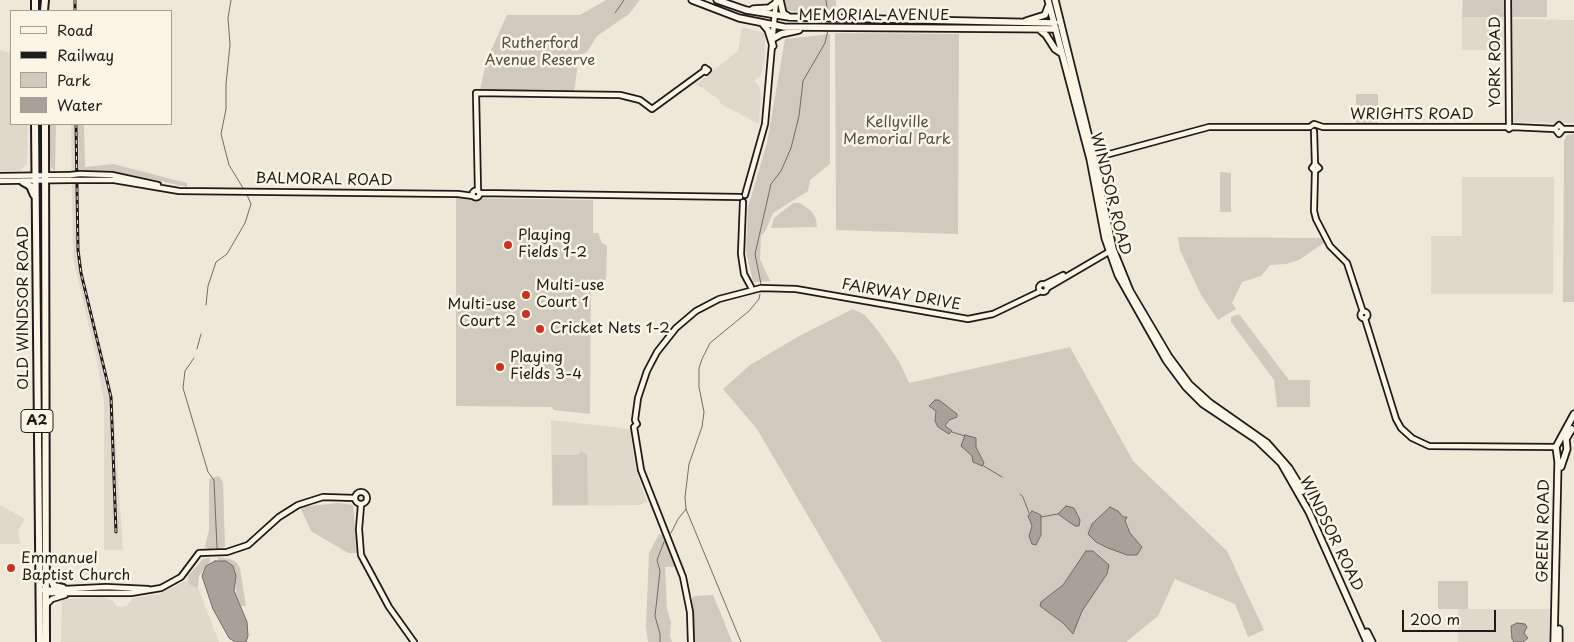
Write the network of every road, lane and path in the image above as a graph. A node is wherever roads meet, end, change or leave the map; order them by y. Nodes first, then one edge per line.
1 (692, 0) edge
2 (716, 0) edge
3 (1055, 0) edge
4 (1508, 0) edge
5 (777, 1) edge
6 (1048, 2) edge
7 (746, 10) junction
8 (775, 16) junction
9 (788, 17) junction
10 (1022, 22) junction
11 (763, 24) junction
12 (775, 26) junction
13 (1057, 26) junction
14 (803, 28) junction
15 (1039, 30) junction
16 (774, 38) junction
17 (773, 46) junction
18 (1061, 54) junction
19 (704, 71) dead end
20 (35, 125) edge
21 (45, 125) edge
22 (1510, 126) junction
23 (1314, 129) junction
24 (1574, 129) edge
25 (1092, 159) junction
26 (0, 176) edge
27 (36, 178) junction
28 (45, 178) junction
29 (0, 181) edge
30 (23, 182) junction
31 (476, 192) junction
32 (743, 196) junction
33 (36, 198) junction
34 (1111, 250) junction
35 (748, 289) junction
36 (1574, 414) edge
37 (1574, 424) edge
38 (1557, 448) junction
39 (1566, 449) junction
40 (355, 498) junction
41 (361, 504) junction
42 (47, 571) junction
43 (63, 588) junction
44 (154, 590) junction
45 (43, 592) junction
46 (68, 594) junction
47 (47, 604) junction
48 (40, 642) edge
49 (46, 642) edge
50 (414, 642) edge
51 (691, 642) edge
52 (1367, 642) edge
53 (1372, 642) edge
54 (1554, 642) edge
55 (1559, 642) edge

1 - 11 main road, MEMORIAL AVENUE
2 - 7 main road, MEMORIAL AVENUE
3 - 13 main road, WINDSOR ROAD
4 - 22 street, YORK ROAD
5 - 7 main road
5 - 8 street
5 - 9 main road
6 - 10 main road
6 - 13 main road, WINDSOR ROAD
7 - 8 main road, MEMORIAL AVENUE
8 - 9 main road, MEMORIAL AVENUE
8 - 12 street
9 - 10 main road, MEMORIAL AVENUE
10 - 13 main road, MEMORIAL AVENUE
11 - 12 main road, MEMORIAL AVENUE
11 - 17 main road
12 - 14 main road, MEMORIAL AVENUE
12 - 16 street
13 - 15 main road, MEMORIAL AVENUE
13 - 18 main road, WINDSOR ROAD
13 - 25 main road, WINDSOR ROAD
14 - 15 main road, MEMORIAL AVENUE
14 - 16 main road
15 - 18 main road
16 - 17 street
17 - 32 street
18 - 25 main road, WINDSOR ROAD
19 - 31 street
20 - 27 highway, OLD WINDSOR ROAD / A2
21 - 28 highway, OLD WINDSOR ROAD / A2
22 - 23 street, WRIGHTS ROAD
22 - 24 street, WRIGHTS ROAD
23 - 25 street, WRIGHTS ROAD
23 - 38 street
25 - 34 main road, WINDSOR ROAD
26 - 27 street
27 - 28 street, BALMORAL ROAD
27 - 30 street
27 - 33 highway, OLD WINDSOR ROAD / A2
28 - 31 street, BALMORAL ROAD, bridge
28 - 42 highway, OLD WINDSOR ROAD / A2
29 - 30 street
30 - 33 highway
31 - 32 street, BALMORAL ROAD
32 - 35 street
33 - 45 highway, OLD WINDSOR ROAD / A2
34 - 35 street, FAIRWAY DRIVE
34 - 52 main road, WINDSOR ROAD
34 - 53 main road, WINDSOR ROAD
35 - 51 street, FAIRWAY DRIVE
36 - 38 main road
37 - 39 main road, GREEN ROAD
38 - 39 main road
38 - 54 main road, GREEN ROAD
39 - 55 main road, GREEN ROAD
40 - 41 street
40 - 41 street
40 - 44 street
41 - 50 street
42 - 43 highway
42 - 45 highway, OLD WINDSOR ROAD / A2
43 - 44 street
43 - 45 street
44 - 46 street
45 - 46 street
45 - 47 highway, OLD WINDSOR ROAD / A2
45 - 48 highway, OLD WINDSOR ROAD / A2
46 - 47 street
47 - 49 highway, OLD WINDSOR ROAD / A2

